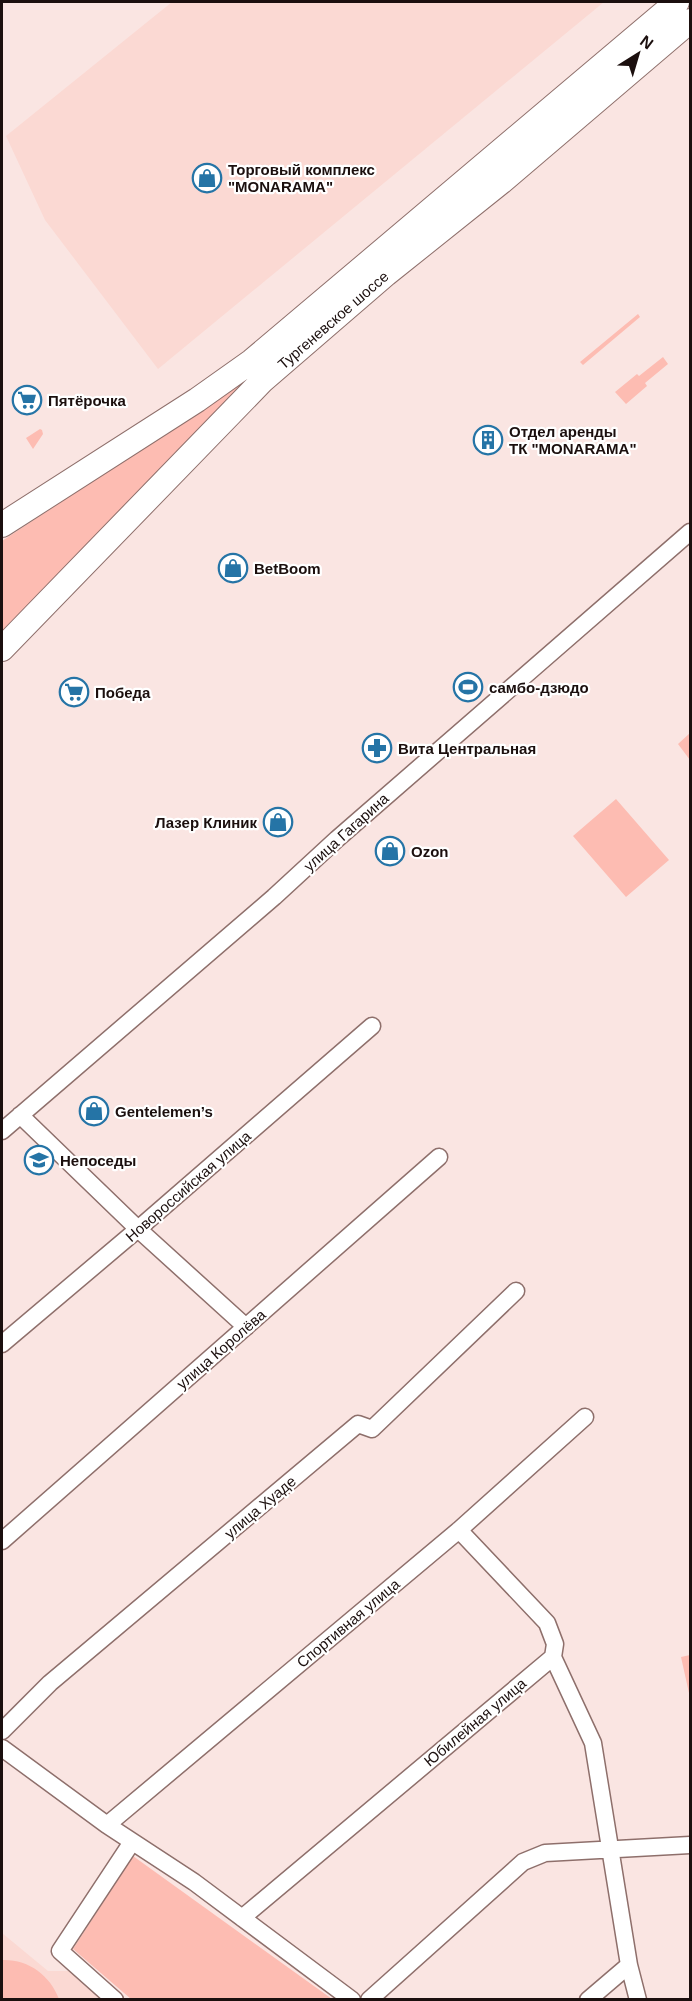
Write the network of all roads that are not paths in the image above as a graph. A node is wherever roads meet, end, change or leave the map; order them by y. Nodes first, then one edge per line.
1 (676, 2) edge
2 (690, 21) edge
3 (2, 525) edge
4 (690, 532) edge
5 (3, 647) edge
6 (372, 1026) dead end
7 (20, 1115) junction
8 (2, 1131) edge
9 (439, 1156) dead end
10 (138, 1229) junction
11 (516, 1291) dead end
12 (246, 1327) junction
13 (2, 1344) edge
14 (585, 1417) dead end
15 (459, 1530) junction
16 (2, 1541) edge
17 (553, 1657) junction
18 (2, 1731) edge
19 (2, 1748) edge
20 (107, 1825) junction
21 (132, 1842) junction
22 (690, 1845) edge
23 (610, 1851) junction
24 (242, 1918) junction
25 (629, 1965) junction
26 (115, 2000) edge
27 (352, 2000) edge
28 (369, 2000) edge
29 (588, 2000) edge
30 (639, 2000) edge

1 - 3 highway, Тургеневское шоссе
2 - 5 highway, Тургеневское шоссе
4 - 7 street, улица Гагарина
6 - 10 street, Новороссийская улица
7 - 8 street, улица Гагарина
7 - 10 street
9 - 12 street, улица Королёва
10 - 12 street
10 - 13 street, Новороссийская улица
11 - 18 street, улица Хуаде
12 - 16 street, улица Королёва
14 - 15 street, Спортивная улица
15 - 17 street
15 - 20 street, Спортивная улица
17 - 23 street
17 - 24 street, Юбилейная улица
19 - 20 street
20 - 21 street
21 - 24 street
21 - 26 street
22 - 23 street
23 - 25 street
23 - 28 street
24 - 27 street
25 - 29 street
25 - 30 street

